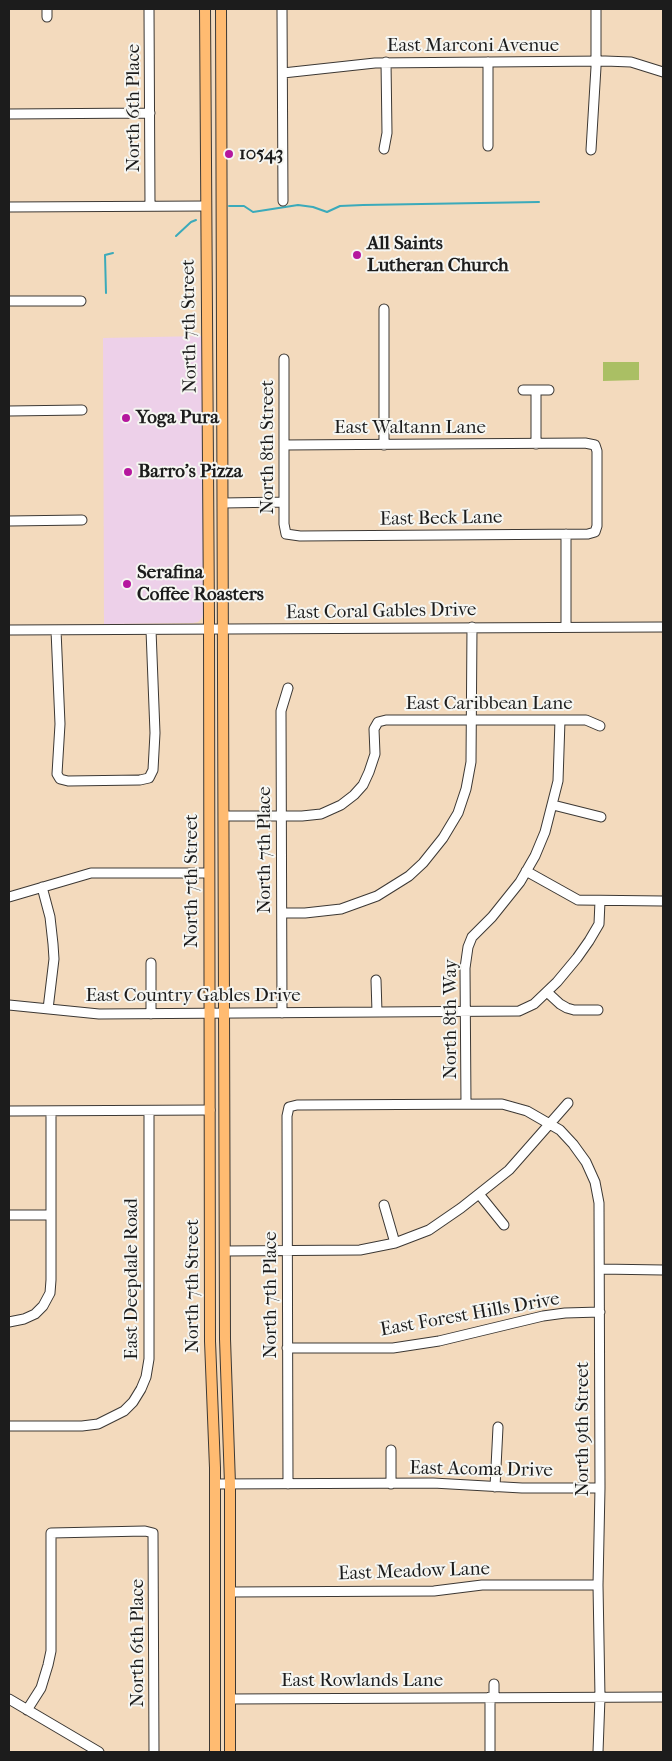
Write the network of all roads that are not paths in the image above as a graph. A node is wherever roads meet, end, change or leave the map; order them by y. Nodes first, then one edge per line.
1 (149, 9) edge
2 (207, 9) edge
3 (221, 9) edge
4 (282, 9) edge
5 (596, 9) edge
6 (596, 61) junction
7 (386, 62) junction
8 (488, 62) junction
9 (663, 72) edge
10 (283, 73) junction
11 (150, 113) junction
12 (9, 114) edge
13 (488, 146) dead end
14 (384, 149) dead end
15 (591, 150) dead end
16 (206, 187) junction
17 (283, 201) dead end
18 (150, 206) junction
19 (206, 206) junction
20 (9, 207) edge
21 (222, 215) junction
22 (206, 231) junction
23 (9, 301) edge
24 (81, 301) dead end
25 (384, 309) dead end
26 (284, 359) dead end
27 (523, 390) dead end
28 (536, 390) junction
29 (549, 390) dead end
30 (82, 410) dead end
31 (9, 411) edge
32 (536, 444) junction
33 (284, 445) junction
34 (384, 445) junction
35 (284, 502) junction
36 (223, 503) junction
37 (82, 520) dead end
38 (9, 521) edge
39 (595, 532) joint
40 (286, 534) joint
41 (566, 534) junction
42 (566, 626) junction
43 (472, 627) junction
44 (663, 627) edge
45 (209, 629) junction
46 (223, 629) junction
47 (9, 630) edge
48 (56, 630) junction
49 (151, 630) junction
50 (288, 688) dead end
51 (472, 720) junction
52 (560, 720) junction
53 (600, 726) dead end
54 (553, 805) junction
55 (224, 816) junction
56 (282, 817) junction
57 (601, 817) dead end
58 (526, 871) junction
59 (209, 873) junction
60 (42, 887) junction
61 (9, 897) edge
62 (600, 901) junction
63 (663, 901) edge
64 (282, 913) junction
65 (152, 963) dead end
66 (376, 980) dead end
67 (547, 992) junction
68 (9, 1005) edge
69 (48, 1009) junction
70 (598, 1010) dead end
71 (377, 1012) junction
72 (466, 1012) junction
73 (210, 1013) junction
74 (282, 1013) junction
75 (151, 1014) junction
76 (224, 1014) junction
77 (568, 1103) dead end
78 (466, 1104) junction
79 (289, 1107) joint
80 (210, 1110) junction
81 (9, 1111) edge
82 (51, 1111) junction
83 (149, 1111) junction
84 (550, 1123) junction
85 (479, 1194) junction
86 (384, 1205) dead end
87 (9, 1215) edge
88 (51, 1215) junction
89 (504, 1225) dead end
90 (395, 1243) junction
91 (224, 1251) junction
92 (288, 1251) junction
93 (600, 1269) junction
94 (663, 1270) edge
95 (600, 1312) junction
96 (9, 1322) edge
97 (287, 1348) junction
98 (9, 1426) edge
99 (498, 1427) dead end
100 (392, 1450) dead end
101 (215, 1484) junction
102 (230, 1484) junction
103 (288, 1484) junction
104 (391, 1484) junction
105 (495, 1487) junction
106 (600, 1488) junction
107 (598, 1585) junction
108 (230, 1592) junction
109 (215, 1638) junction
110 (230, 1638) junction
111 (494, 1684) dead end
112 (492, 1697) junction
113 (600, 1698) junction
114 (663, 1698) edge
115 (9, 1699) edge
116 (230, 1699) junction
117 (27, 1710) junction
118 (99, 1752) edge
119 (154, 1752) edge
120 (215, 1752) edge
121 (230, 1752) edge
122 (490, 1752) edge
123 (598, 1752) edge

1 - 11 street, North 6th Place
2 - 16 main road, North 7th Street
3 - 21 main road, North 7th Street
4 - 10 street
5 - 6 street
6 - 8 street, East Marconi Avenue
6 - 9 street, East Marconi Avenue
6 - 15 street
7 - 8 street, East Marconi Avenue
7 - 10 street, East Marconi Avenue
7 - 14 street
8 - 13 street
10 - 17 street
11 - 12 street
11 - 18 street, North 6th Place
16 - 19 main road, North 7th Street
16 - 21 main road
18 - 19 street
18 - 20 street
19 - 22 main road, North 7th Street
21 - 22 main road
21 - 36 main road, North 7th Street
22 - 45 main road, North 7th Street
23 - 24 street
25 - 34 street
26 - 33 street, North 8th Street
27 - 28 street
28 - 29 street
28 - 32 street
30 - 31 street
32 - 34 street, East Waltann Lane
32 - 39 street, East Waltann Lane
33 - 34 street, East Waltann Lane
33 - 35 street, North 8th Street
35 - 36 street
35 - 40 street, North 8th Street
36 - 46 main road, North 7th Street
37 - 38 street
39 - 41 street, East Beck Lane
40 - 41 street, East Beck Lane
41 - 42 street
42 - 43 street, East Coral Gables Drive
42 - 44 street, East Coral Gables Drive
43 - 46 street, East Coral Gables Drive
43 - 51 street
45 - 46 street, East Coral Gables Drive
45 - 49 street, East Coral Gables Drive
45 - 59 main road, North 7th Street
46 - 55 main road, North 7th Street
47 - 48 street, East Coral Gables Drive
48 - 49 street, East Coral Gables Drive
48 - 49 street
50 - 56 street, North 7th Place
51 - 52 street, East Caribbean Lane
51 - 56 street, East Caribbean Lane
51 - 64 street
52 - 53 street, East Caribbean Lane
52 - 54 street, North 8th Way
54 - 57 street
54 - 58 street, North 8th Way
55 - 56 street
55 - 76 main road, North 7th Street
56 - 64 street, North 7th Place
58 - 62 street
58 - 72 street, North 8th Way
59 - 60 street
59 - 73 main road, North 7th Street
60 - 61 street
60 - 69 street
62 - 63 street
62 - 67 street
64 - 74 street, North 7th Place
65 - 75 street
66 - 71 street
67 - 70 street
67 - 72 street, East Country Gables Drive
68 - 69 street, East Country Gables Drive
69 - 75 street, East Country Gables Drive
71 - 72 street, East Country Gables Drive
71 - 74 street, East Country Gables Drive
72 - 78 street, North 8th Way
73 - 75 street, East Country Gables Drive
73 - 76 street, East Country Gables Drive
73 - 80 main road, North 7th Street
74 - 76 street, East Country Gables Drive
76 - 91 main road, North 7th Street
77 - 84 street
78 - 79 street, North 9th Street
78 - 84 street, North 9th Street
79 - 92 street, North 7th Place
80 - 83 street
80 - 101 main road, North 7th Street
81 - 82 street
82 - 83 street
82 - 88 street
83 - 98 street, East Deepdale Road
84 - 85 street
84 - 93 street, North 9th Street
85 - 89 street
85 - 90 street
86 - 90 street
87 - 88 street
88 - 96 street
90 - 92 street
91 - 92 street
91 - 102 main road, North 7th Street
92 - 97 street, North 7th Place
93 - 94 street
93 - 95 street, North 9th Street
95 - 97 street, East Forest Hills Drive
95 - 106 street, North 9th Street
97 - 103 street, North 7th Place
99 - 105 street
100 - 104 street, East Acoma Drive
101 - 102 street, East Acoma Drive
101 - 109 main road, North 7th Street
102 - 103 street, East Acoma Drive
102 - 108 main road, North 7th Street
103 - 104 street, East Acoma Drive
104 - 105 street, East Acoma Drive
105 - 106 street, East Acoma Drive
106 - 107 street, North 9th Street
107 - 108 street, East Meadow Lane
107 - 113 street, North 9th Street
108 - 110 main road, North 7th Street
109 - 110 main road
109 - 120 main road, North 7th Street
110 - 116 main road, North 7th Street
111 - 112 street
112 - 113 street, East Rowlands Lane
112 - 116 street, East Rowlands Lane
112 - 122 street
113 - 114 street, East Rowlands Lane
113 - 123 street, North 9th Street
115 - 117 street
116 - 121 main road, North 7th Street
117 - 118 street
117 - 119 street, North 6th Place

